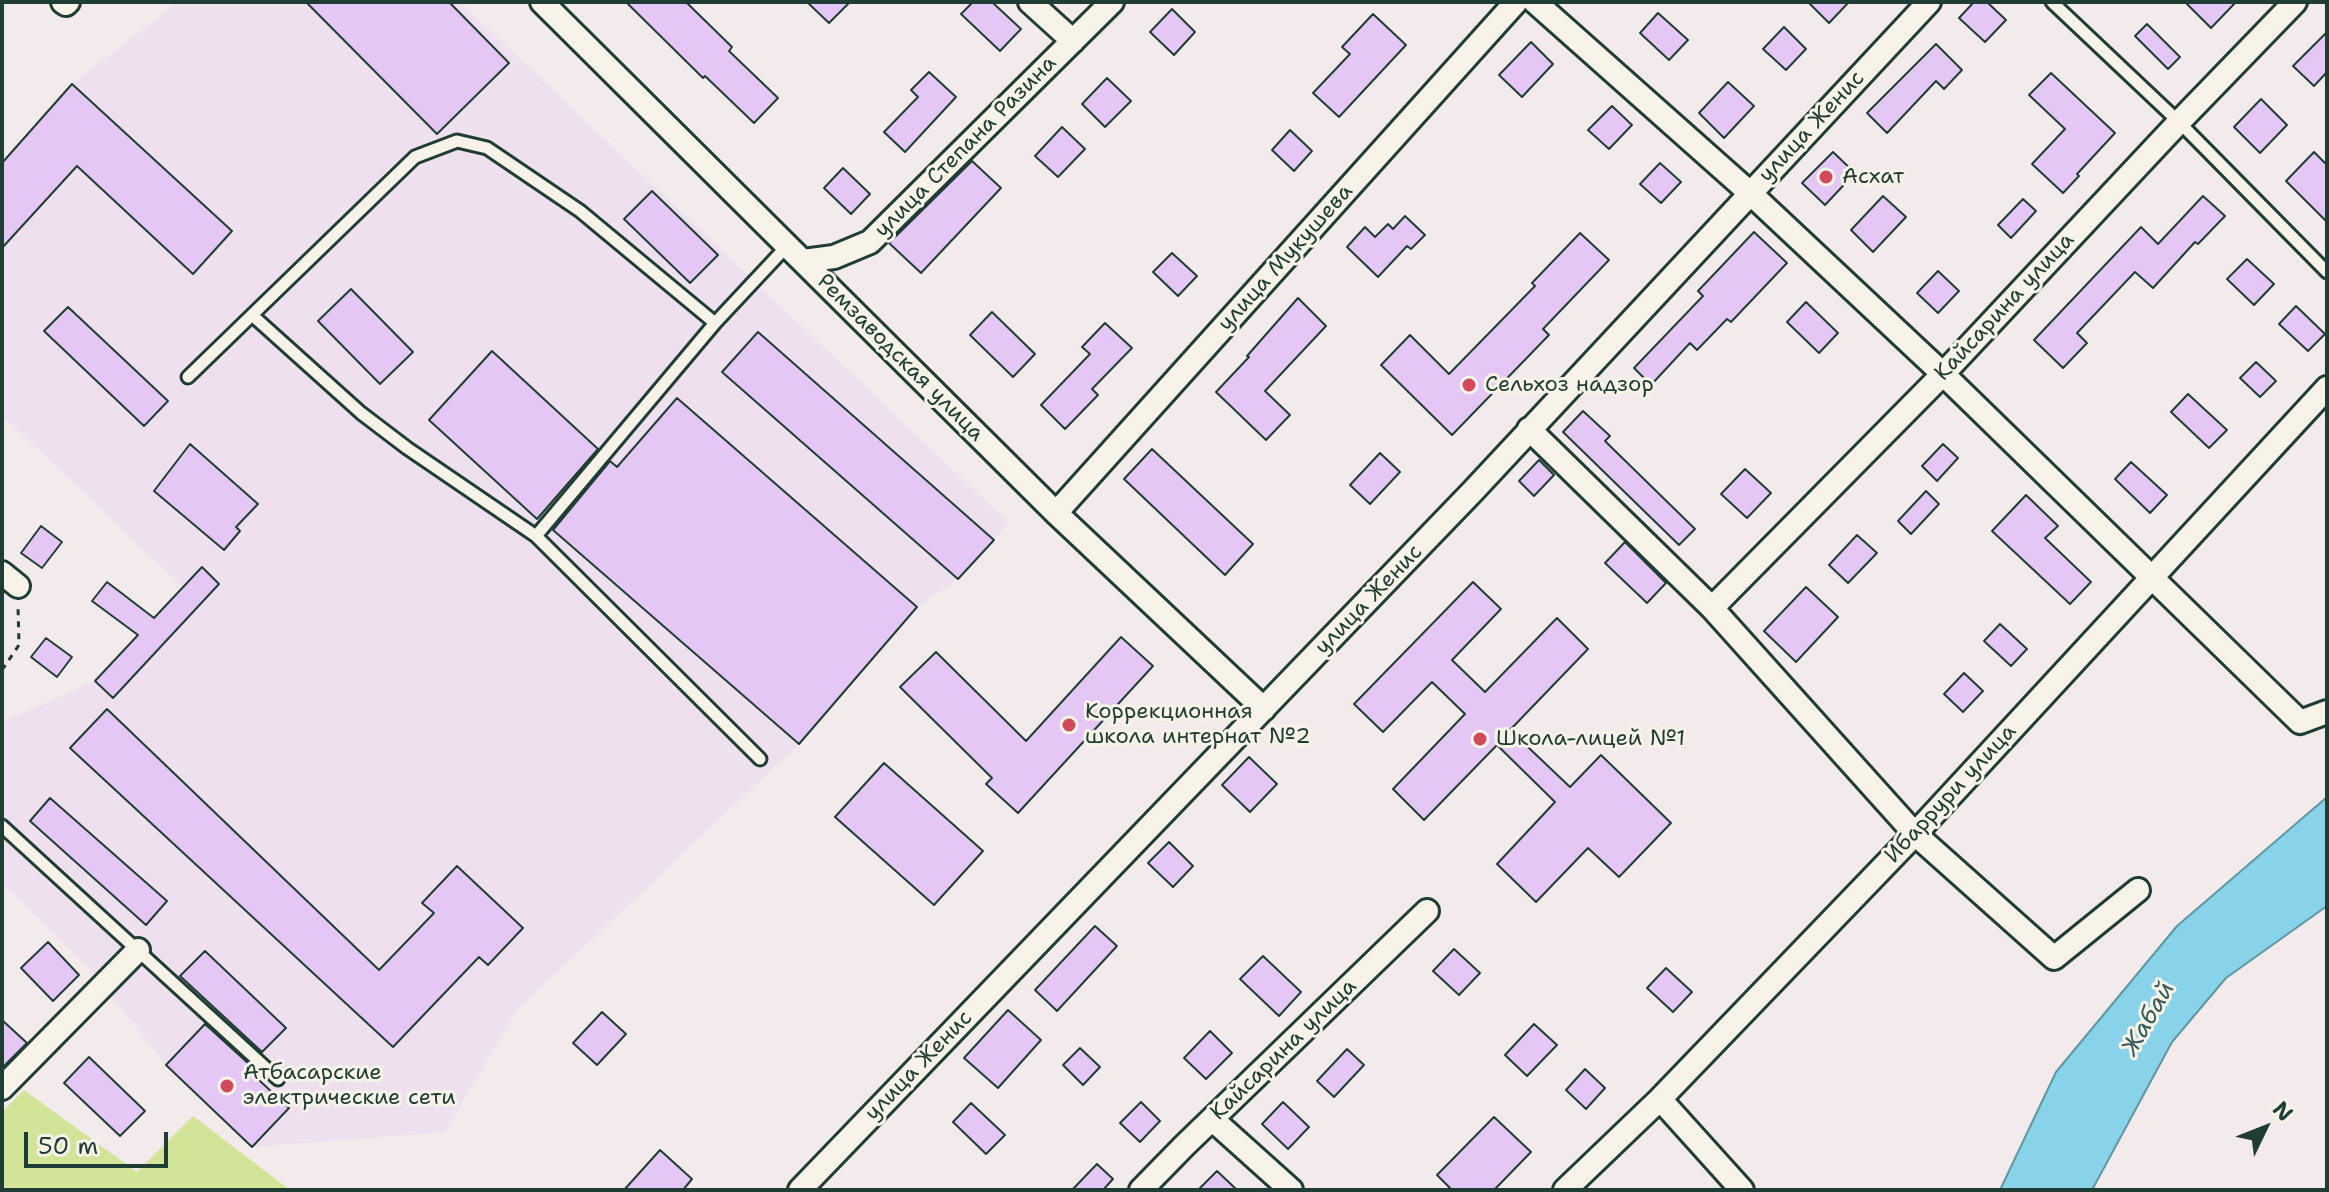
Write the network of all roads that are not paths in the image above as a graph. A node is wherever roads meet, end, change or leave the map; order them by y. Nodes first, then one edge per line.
1 (542, 2) edge
2 (1030, 2) edge
3 (1112, 2) edge
4 (1516, 2) edge
5 (1535, 2) edge
6 (1929, 2) edge
7 (2052, 2) edge
8 (2295, 2) edge
9 (1073, 41) junction
10 (2179, 122) junction
11 (1750, 193) junction
12 (795, 254) junction
13 (2327, 272) edge
14 (252, 315) junction
15 (715, 323) junction
16 (1943, 374) junction
17 (188, 377) dead end
18 (2327, 388) edge
19 (1529, 429) junction
20 (1056, 513) junction
21 (536, 536) junction
22 (2153, 579) junction
23 (1712, 608) junction
24 (1264, 709) junction
25 (2327, 712) edge
26 (760, 759) dead end
27 (2, 826) edge
28 (1915, 834) junction
29 (2138, 890) dead end
30 (1427, 911) dead end
31 (138, 950) junction
32 (278, 1079) dead end
33 (2, 1088) edge
34 (1660, 1099) junction
35 (1212, 1119) junction
36 (800, 1190) edge
37 (1141, 1190) edge
38 (1291, 1190) edge
39 (1565, 1190) edge
40 (1742, 1190) edge

1 - 12 street, Ремзаводская улица
2 - 9 street
3 - 9 street, улица Степана Разина
4 - 20 street, улица Мукушева
5 - 11 street
6 - 11 street, улица Женис
7 - 10 lane
8 - 10 street, Кайсарина улица
9 - 12 street, улица Степана Разина
10 - 13 lane
10 - 16 street, Кайсарина улица
11 - 16 street
11 - 19 street, улица Женис
12 - 15 lane
12 - 20 street, Ремзаводская улица
14 - 15 lane
14 - 17 lane
14 - 21 lane
15 - 21 lane
16 - 22 street
16 - 23 street, Кайсарина улица
18 - 22 street, Ибаррури улица
19 - 23 street
19 - 24 street, улица Женис
20 - 24 street, Ремзаводская улица
21 - 26 lane
22 - 25 street
22 - 28 street, Ибаррури улица
23 - 28 street
24 - 36 street, улица Женис
27 - 31 lane
28 - 29 street
28 - 34 street, Ибаррури улица
30 - 35 street, Кайсарина улица
31 - 32 lane
31 - 33 street
34 - 39 street, Ибаррури улица
34 - 40 street
35 - 37 street, Кайсарина улица
35 - 38 street

